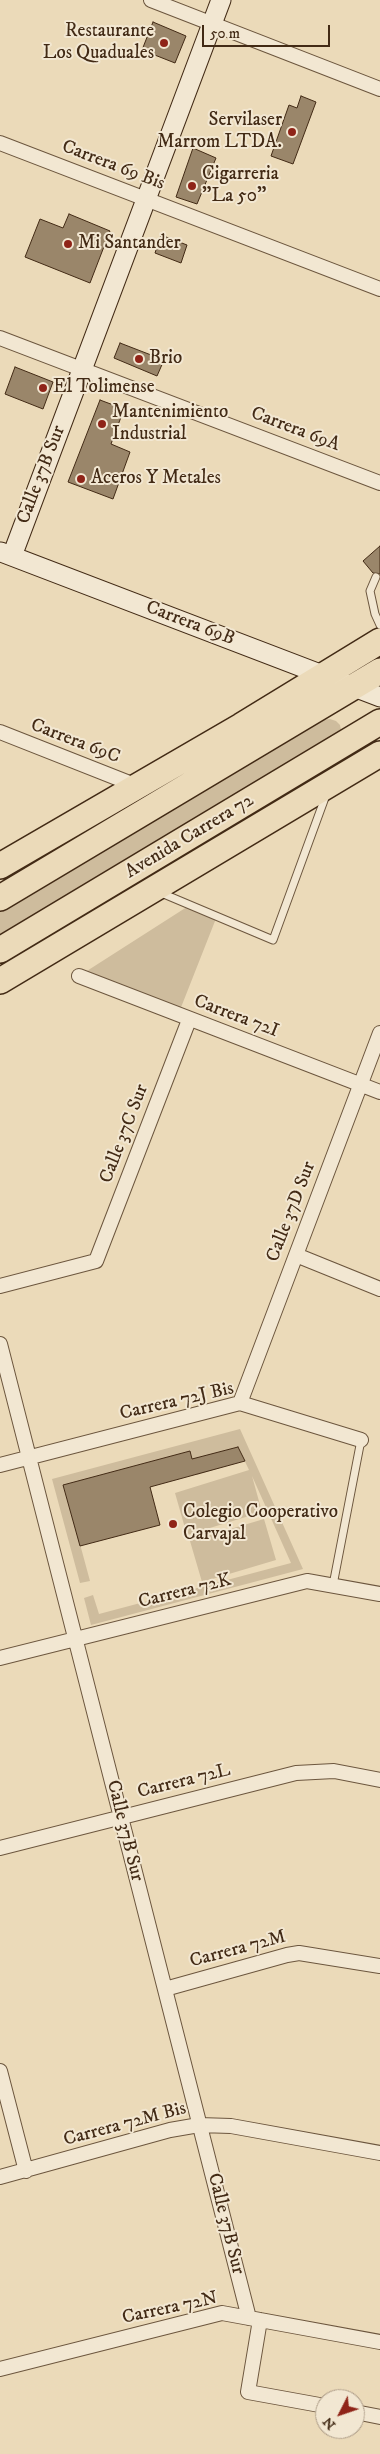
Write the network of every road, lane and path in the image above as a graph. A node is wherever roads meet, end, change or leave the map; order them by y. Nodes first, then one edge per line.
1 (151, 0) edge
2 (221, 0) edge
3 (212, 23) junction
4 (380, 89) edge
5 (0, 143) edge
6 (146, 199) junction
7 (380, 289) edge
8 (0, 338) edge
9 (82, 369) junction
10 (380, 483) edge
11 (6, 554) edge
12 (376, 577) dead end
13 (380, 624) edge
14 (380, 641) edge
15 (380, 671) edge
16 (325, 676) junction
17 (354, 687) junction
18 (380, 697) edge
19 (380, 722) edge
20 (0, 732) edge
21 (380, 754) edge
22 (330, 785) junction
23 (136, 786) junction
24 (0, 866) edge
25 (153, 889) junction
26 (0, 898) edge
27 (0, 950) edge
28 (79, 976) dead end
29 (0, 981) edge
30 (189, 1020) junction
31 (380, 1033) edge
32 (360, 1085) junction
33 (380, 1092) edge
34 (296, 1255) junction
35 (0, 1286) edge
36 (380, 1289) edge
37 (0, 1344) edge
38 (240, 1403) junction
39 (361, 1440) joint
40 (29, 1457) junction
41 (0, 1465) edge
42 (333, 1585) junction
43 (380, 1594) edge
44 (75, 1639) junction
45 (0, 1658) edge
46 (380, 1780) edge
47 (121, 1818) junction
48 (0, 1848) edge
49 (380, 1966) edge
50 (165, 1989) junction
51 (0, 2071) edge
52 (200, 2124) junction
53 (380, 2153) edge
54 (26, 2171) junction
55 (0, 2177) edge
56 (254, 2319) junction
57 (380, 2342) edge
58 (0, 2369) edge
59 (315, 2404) edge
60 (365, 2414) edge
61 (380, 2417) edge

1 - 3 street
2 - 3 street, Calle 37B Sur
3 - 4 street
3 - 6 street, Calle 37B Sur
5 - 6 street, Carrera 69 Bis
6 - 7 street, Carrera 69 Bis
6 - 9 street, Calle 37B Sur
8 - 9 street, Carrera 69A
9 - 10 street, Carrera 69A
9 - 11 street, Calle 37B Sur
11 - 16 street, Carrera 69B
12 - 13 lane
14 - 16 highway
15 - 17 highway
16 - 17 street, Carrera 69B
16 - 23 highway
17 - 18 street, Carrera 69B
17 - 26 highway
19 - 27 highway, Avenida Carrera 72
20 - 23 street, Carrera 69C
21 - 22 highway, Avenida Carrera 72
22 - 25 highway, Avenida Carrera 72
22 - 25 lane
23 - 24 highway
25 - 29 highway, Avenida Carrera 72
28 - 30 street, Carrera 72I
30 - 32 street, Carrera 72I
30 - 35 street, Calle 37C Sur
31 - 32 street, Calle 37D Sur
32 - 33 street, Carrera 72I
32 - 34 street, Calle 37D Sur
34 - 36 street
34 - 38 street, Calle 37D Sur
37 - 40 street, Calle 37B Sur
38 - 39 street, Carrera 72J Bis
38 - 40 street, Carrera 72J Bis
39 - 42 lane
40 - 41 street, Carrera 72J Bis
40 - 44 street, Calle 37B Sur
42 - 43 street, Carrera 72K
42 - 44 street, Carrera 72K
44 - 45 street, Carrera 72K
44 - 47 street, Calle 37B Sur
46 - 47 street, Carrera 72L
47 - 48 street, Carrera 72L
47 - 50 street, Calle 37B Sur
49 - 50 street, Carrera 72M
50 - 52 street, Calle 37B Sur
51 - 54 street
52 - 53 street, Carrera 72M Bis
52 - 54 street, Carrera 72M Bis
52 - 56 street, Calle 37B Sur
54 - 55 street, Carrera 72M Bis
56 - 57 street, Carrera 72N
56 - 58 street, Carrera 72N
56 - 59 street, Calle 37B Sur
60 - 61 street

